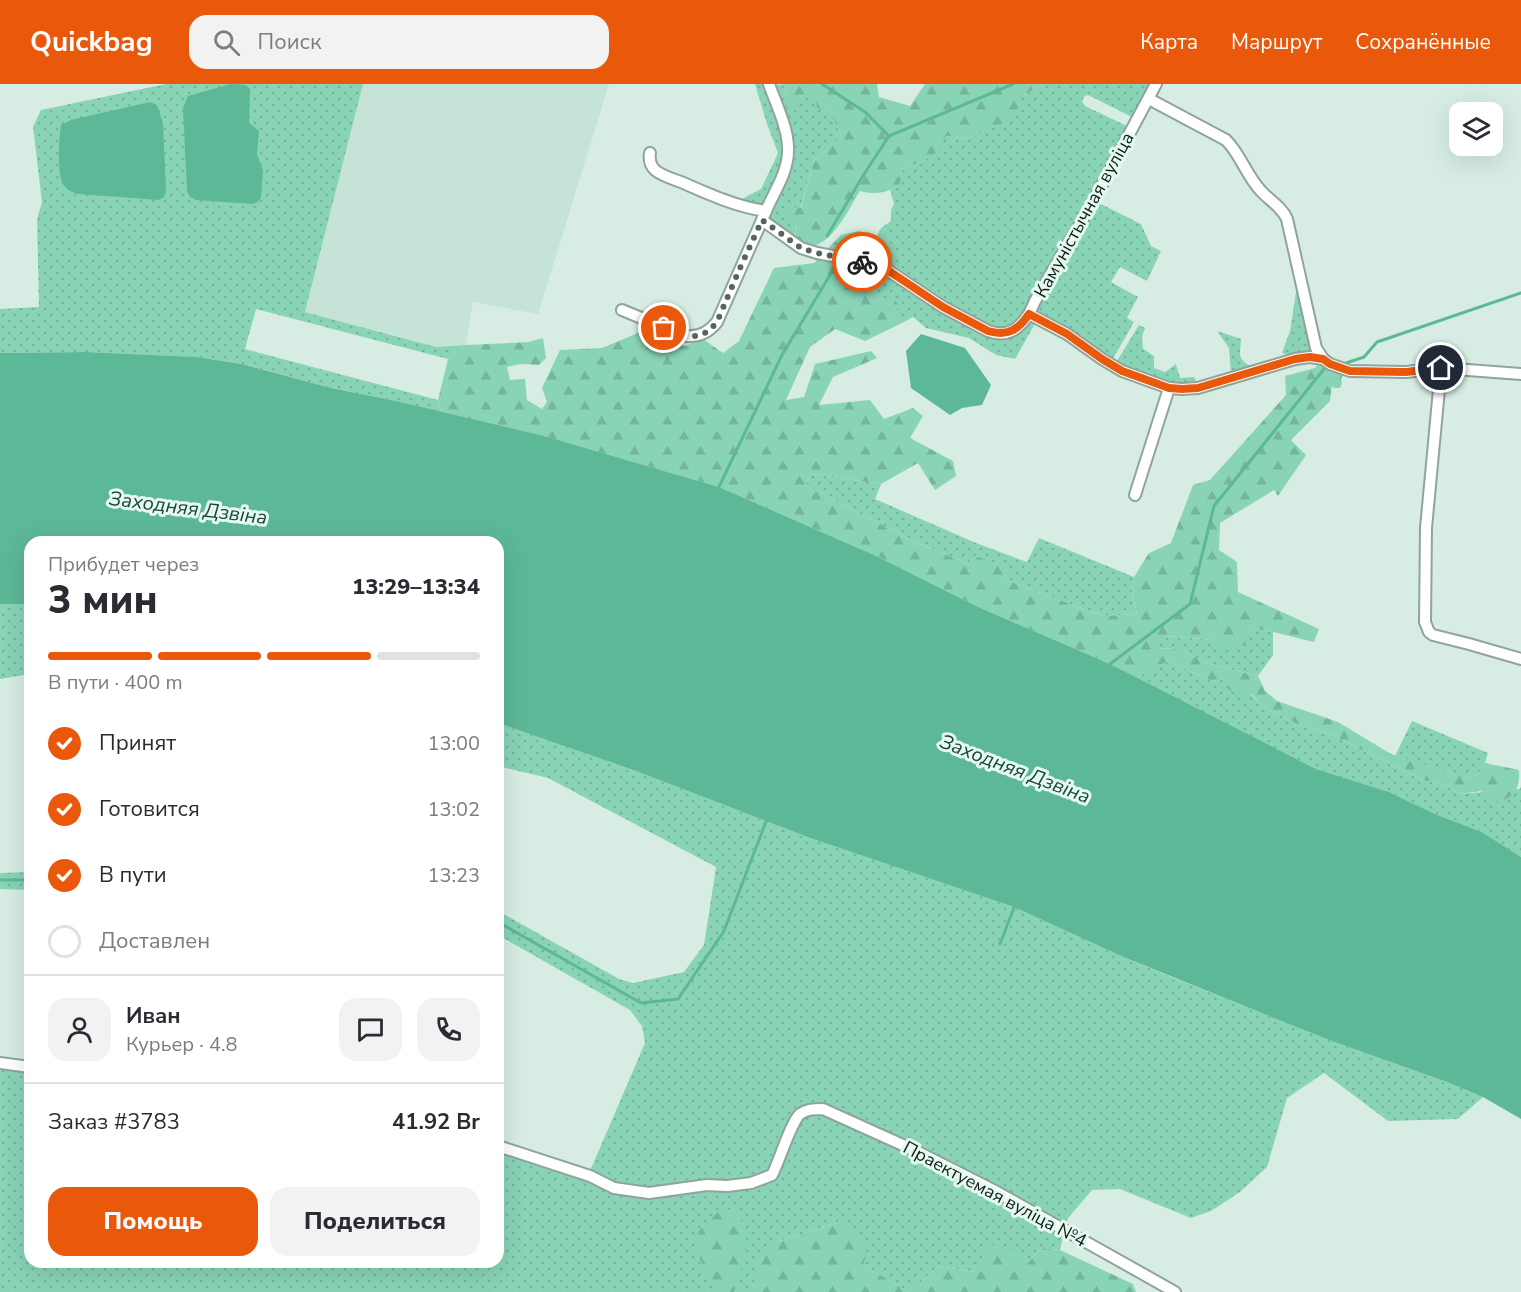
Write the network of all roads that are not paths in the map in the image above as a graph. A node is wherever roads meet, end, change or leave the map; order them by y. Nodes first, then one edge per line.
1 (769, 84) edge
2 (1156, 84) edge
3 (1149, 99) junction
4 (650, 153) dead end
5 (764, 215) junction
6 (622, 310) dead end
7 (1029, 314) junction
8 (1323, 359) junction
9 (1441, 368) junction
10 (1521, 374) edge
11 (1169, 388) junction
12 (1135, 495) dead end
13 (1521, 659) edge
14 (0, 1063) edge
15 (24, 1066) edge
16 (504, 1148) edge
17 (1175, 1292) edge

1 - 5 street
2 - 3 street, Камуністычная вуліца
3 - 7 street, Камуністычная вуліца
3 - 8 street
4 - 5 street
5 - 6 street
5 - 7 street
7 - 11 street, Камуністычная вуліца
8 - 9 street
8 - 11 street
9 - 10 street
9 - 13 street
11 - 12 street
14 - 15 street
16 - 17 street, Праектуемая вуліца №4

